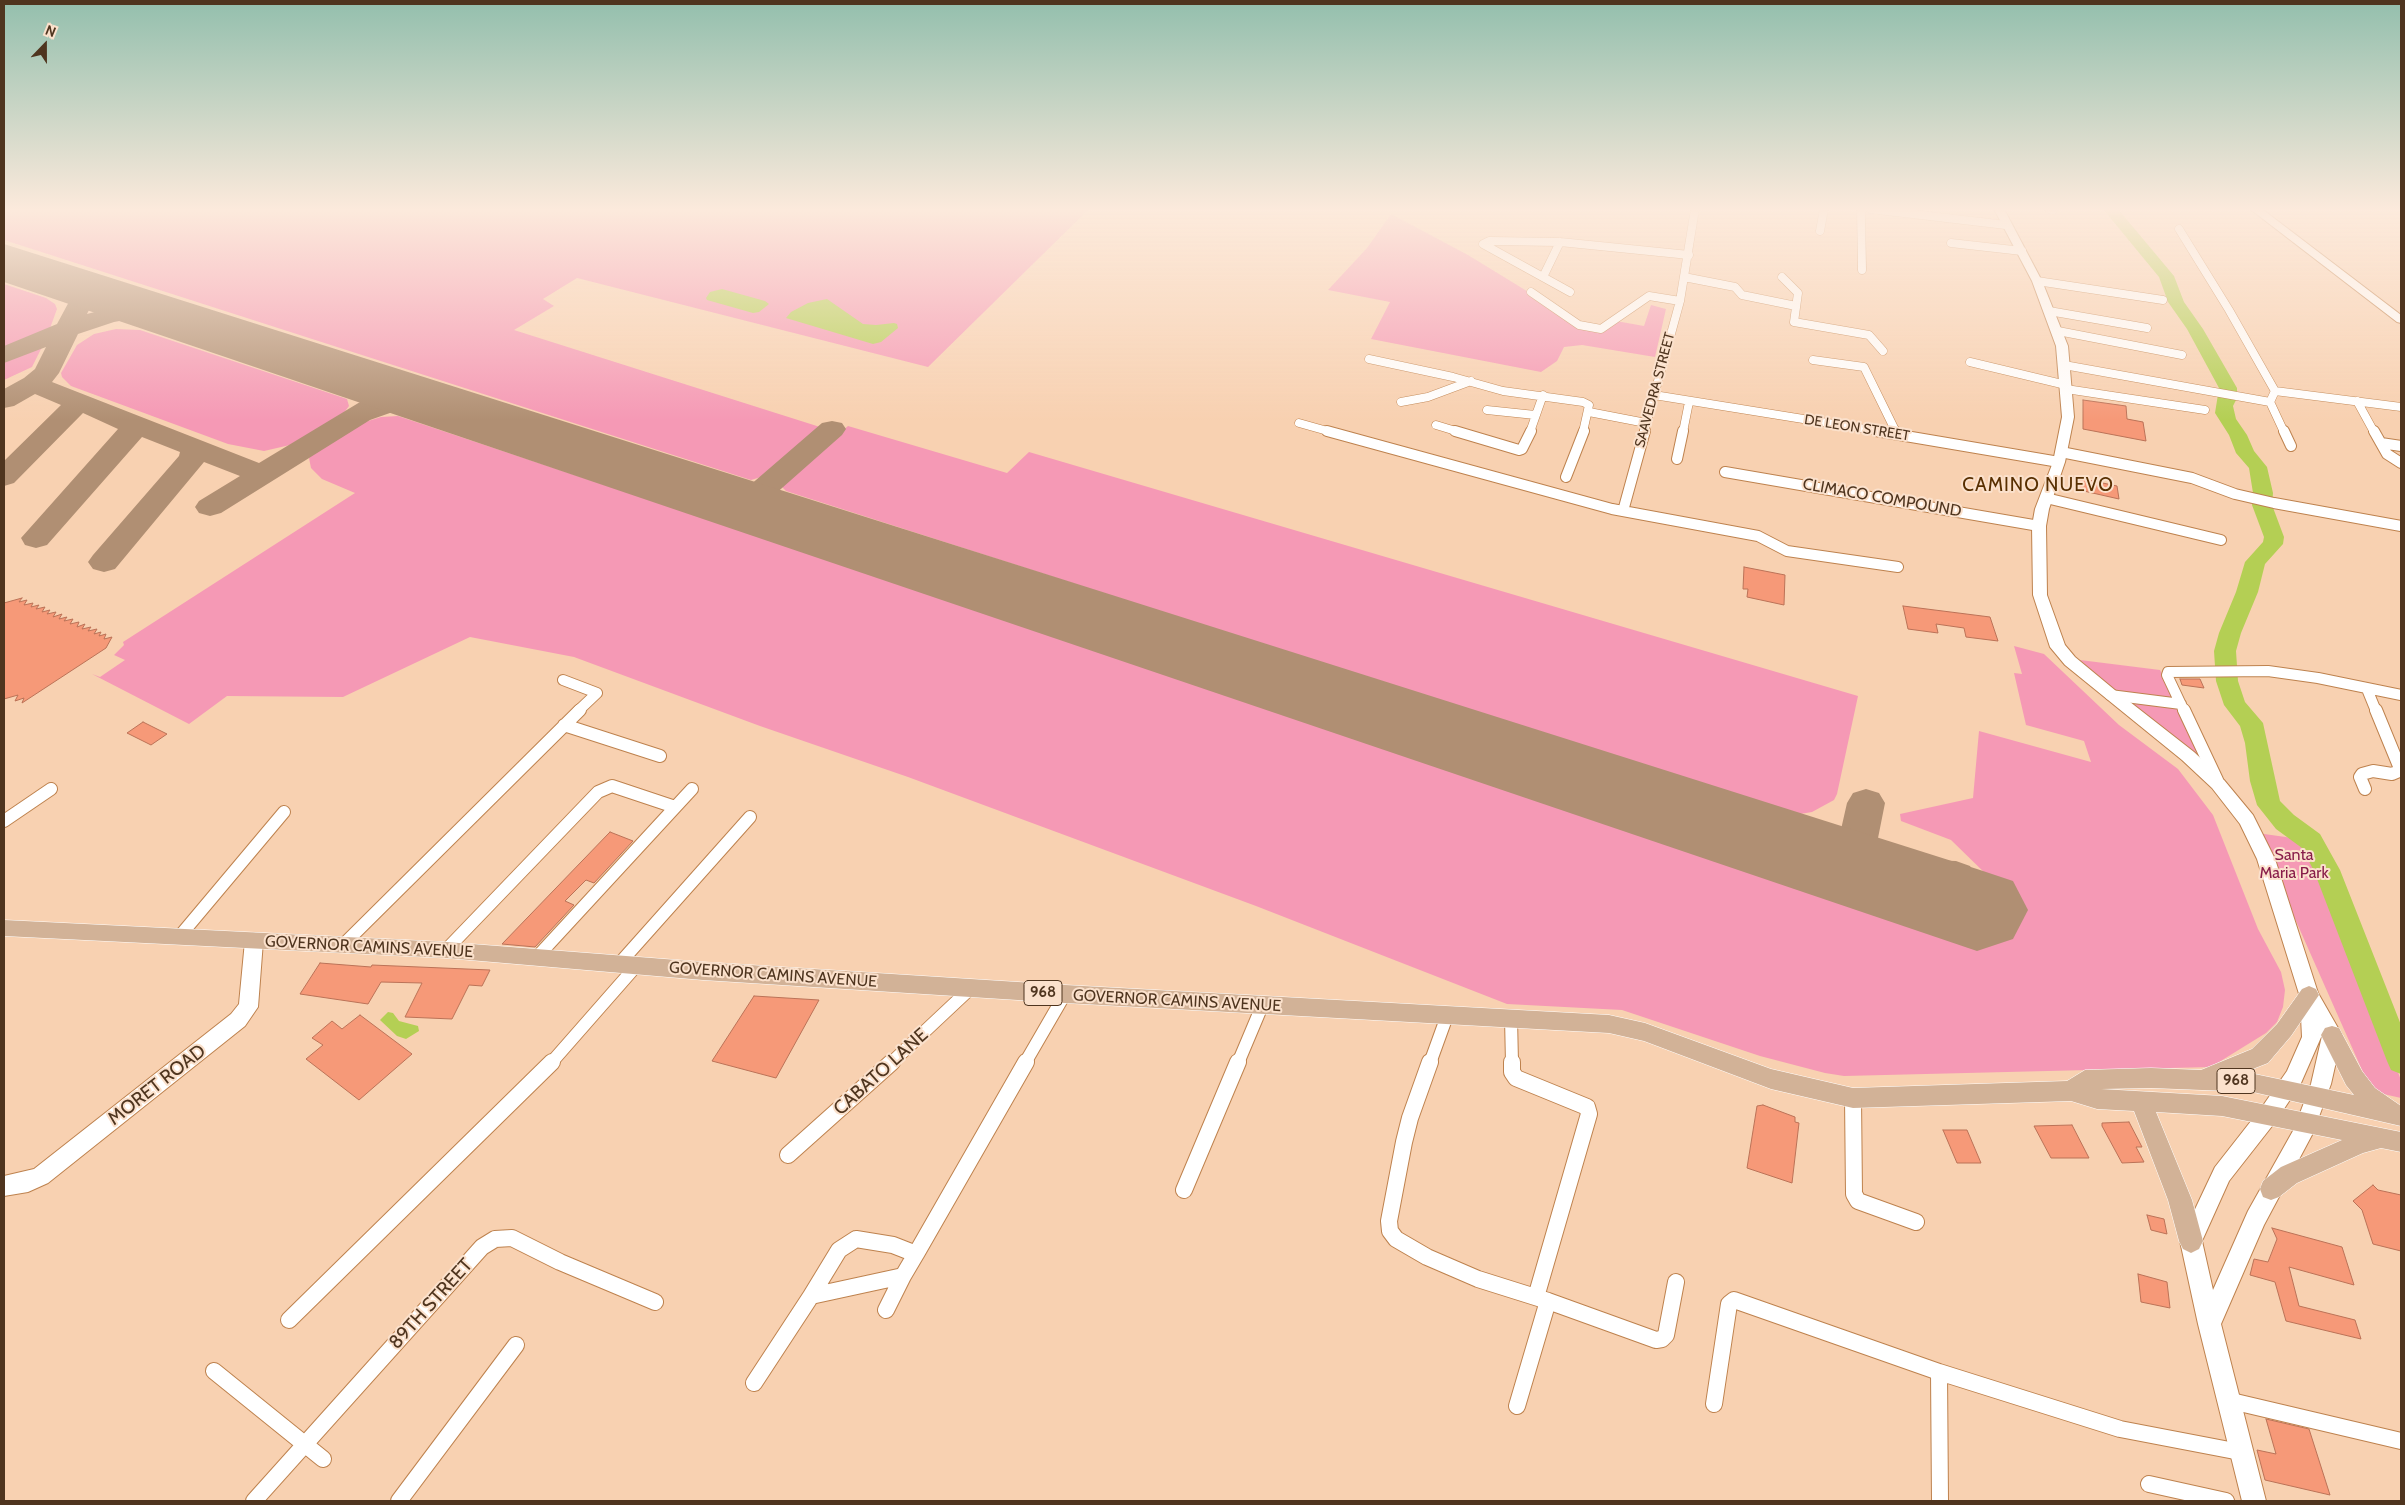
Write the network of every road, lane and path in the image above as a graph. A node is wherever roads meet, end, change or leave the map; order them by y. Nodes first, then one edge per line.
1 (1547, 279) edge
2 (1684, 279) edge
3 (1695, 279) edge
4 (1785, 279) edge
5 (2210, 279) edge
6 (2347, 279) edge
7 (2362, 279) edge
8 (2037, 281) joint
9 (1531, 292) dead end
10 (1570, 292) dead end
11 (2163, 300) dead end
12 (1680, 301) junction
13 (1796, 306) junction
14 (2401, 308) edge
15 (2049, 311) junction
16 (2401, 320) edge
17 (2147, 328) dead end
18 (2058, 331) junction
19 (1884, 351) dead end
20 (2182, 355) dead end
21 (1369, 359) dead end
22 (1814, 360) dead end
23 (1970, 362) dead end
24 (2064, 365) junction
25 (1471, 381) junction
26 (2066, 387) junction
27 (2275, 391) junction
28 (1543, 395) junction
29 (1654, 395) junction
30 (2357, 401) junction
31 (1401, 402) dead end
32 (1689, 402) junction
33 (2270, 402) junction
34 (2401, 407) edge
35 (1488, 410) dead end
36 (2206, 410) dead end
37 (1589, 412) junction
38 (1535, 416) junction
39 (1299, 423) dead end
40 (1646, 423) junction
41 (1436, 426) dead end
42 (1897, 434) junction
43 (2381, 443) junction
44 (2291, 446) dead end
45 (2401, 446) edge
46 (2060, 457) junction
47 (1677, 460) dead end
48 (2401, 463) edge
49 (1725, 472) dead end
50 (1566, 476) dead end
51 (2046, 498) junction
52 (1624, 511) junction
53 (2038, 526) junction
54 (2401, 526) edge
55 (2221, 540) dead end
56 (1898, 567) dead end
57 (563, 680) dead end
58 (2367, 689) junction
59 (2110, 695) junction
60 (2401, 695) edge
61 (2181, 704) junction
62 (564, 725) junction
63 (660, 756) dead end
64 (2218, 784) junction
65 (692, 788) dead end
66 (51, 789) dead end
67 (2365, 789) dead end
68 (675, 806) junction
69 (284, 812) dead end
70 (750, 818) dead end
71 (4, 821) edge
72 (4, 928) edge
73 (179, 937) junction
74 (254, 941) junction
75 (344, 944) junction
76 (446, 950) junction
77 (537, 957) junction
78 (628, 964) junction
79 (972, 987) junction
80 (1065, 994) junction
81 (2309, 995) junction
82 (1262, 1006) junction
83 (1447, 1016) junction
84 (1511, 1018) junction
85 (2332, 1036) junction
86 (2200, 1080) junction
87 (2285, 1089) junction
88 (2071, 1091) junction
89 (2316, 1096) junction
90 (1853, 1098) junction
91 (2141, 1101) junction
92 (2269, 1114) junction
93 (2401, 1116) edge
94 (2306, 1122) junction
95 (2391, 1140) edge
96 (788, 1155) dead end
97 (4, 1186) edge
98 (2271, 1189) junction
99 (1184, 1190) dead end
100 (1916, 1222) dead end
101 (2191, 1241) junction
102 (916, 1254) junction
103 (903, 1276) junction
104 (1676, 1282) dead end
105 (811, 1296) junction
106 (1542, 1299) junction
107 (655, 1302) dead end
108 (886, 1310) dead end
109 (289, 1320) dead end
110 (2209, 1324) junction
111 (516, 1345) dead end
112 (214, 1371) dead end
113 (1939, 1372) junction
114 (754, 1383) dead end
115 (2228, 1400) junction
116 (1714, 1404) dead end
117 (1517, 1406) dead end
118 (2401, 1441) edge
119 (306, 1443) junction
120 (2240, 1452) junction
121 (323, 1458) dead end
122 (2148, 1484) dead end
123 (254, 1501) edge
124 (399, 1501) edge
125 (1940, 1501) edge
126 (2226, 1501) edge
127 (2254, 1501) edge

1 - 10 street
2 - 12 street, SAAVEDRA STREET
3 - 13 street
4 - 13 street
5 - 27 street
6 - 16 main road
7 - 14 main road
8 - 11 street
8 - 15 main road
9 - 12 street
12 - 29 street, SAAVEDRA STREET
13 - 19 street
15 - 17 street
15 - 18 main road
18 - 20 street
18 - 24 main road
21 - 25 street
22 - 42 street
23 - 26 street
24 - 26 main road
24 - 33 street
25 - 28 street
25 - 31 street
26 - 36 street
26 - 46 main road
27 - 30 street
27 - 33 street
28 - 37 street
28 - 38 street
29 - 32 street, DE LEON STREET
29 - 40 street, SAAVEDRA STREET
30 - 34 street
30 - 43 street
32 - 42 street, DE LEON STREET
32 - 47 street
33 - 44 street
35 - 38 street
37 - 40 street
37 - 50 street
38 - 41 street
39 - 52 street
40 - 52 street, SAAVEDRA STREET
42 - 46 street, DE LEON STREET
43 - 45 street
43 - 48 street
46 - 51 main road
46 - 54 street, DE LEON STREET
49 - 53 street, CLIMACO COMPOUND
51 - 53 main road
51 - 55 street
52 - 56 street
53 - 59 main road
57 - 62 street
58 - 60 street
58 - 61 street
58 - 67 street
59 - 61 street
59 - 64 main road
61 - 64 street
62 - 63 street
62 - 75 street
64 - 81 main road
65 - 68 street
66 - 71 street
68 - 76 street
68 - 77 street
69 - 73 street
70 - 78 street
72 - 73 main road, GOVERNOR CAMINS AVENUE / 968
73 - 74 main road, GOVERNOR CAMINS AVENUE / 968
74 - 75 main road, GOVERNOR CAMINS AVENUE / 968
74 - 97 main road, MORET ROAD
75 - 76 main road, GOVERNOR CAMINS AVENUE / 968
76 - 77 main road, GOVERNOR CAMINS AVENUE / 968
77 - 78 main road, GOVERNOR CAMINS AVENUE / 968
78 - 79 main road, GOVERNOR CAMINS AVENUE / 968
78 - 109 street
79 - 80 main road, GOVERNOR CAMINS AVENUE / 968
79 - 96 street, CABATO LANE
80 - 82 main road, GOVERNOR CAMINS AVENUE / 968
80 - 102 street
81 - 85 main road
81 - 86 main road
81 - 87 main road
82 - 83 main road, GOVERNOR CAMINS AVENUE / 968
82 - 99 street
83 - 84 main road, GOVERNOR CAMINS AVENUE / 968
83 - 106 street
84 - 90 main road, GOVERNOR CAMINS AVENUE / 968
84 - 106 street
85 - 89 main road
85 - 93 main road
86 - 87 main road, GOVERNOR CAMINS AVENUE / 968
86 - 88 main road, GOVERNOR CAMINS AVENUE / 968
87 - 89 main road, GOVERNOR CAMINS AVENUE / 968
87 - 92 main road
88 - 90 main road, GOVERNOR CAMINS AVENUE / 968
88 - 91 main road, GOVERNOR CAMINS AVENUE / 968
89 - 93 main road, GOVERNOR CAMINS AVENUE / 968
89 - 94 main road
90 - 100 street
91 - 92 main road, GOVERNOR CAMINS AVENUE / 968
91 - 101 main road
92 - 94 main road, GOVERNOR CAMINS AVENUE / 968
92 - 101 main road
94 - 95 main road, GOVERNOR CAMINS AVENUE / 968
94 - 98 main road
95 - 98 main road
98 - 110 main road
101 - 110 main road
102 - 103 street
102 - 105 street
103 - 105 street
103 - 108 street
104 - 106 street
105 - 114 street
106 - 117 street
107 - 119 street, 89TH STREET
110 - 115 main road
111 - 124 street
112 - 119 street
113 - 116 street
113 - 120 street
113 - 125 street
115 - 118 street
115 - 120 main road
119 - 121 street
119 - 123 street, 89TH STREET
120 - 127 main road
122 - 126 street

